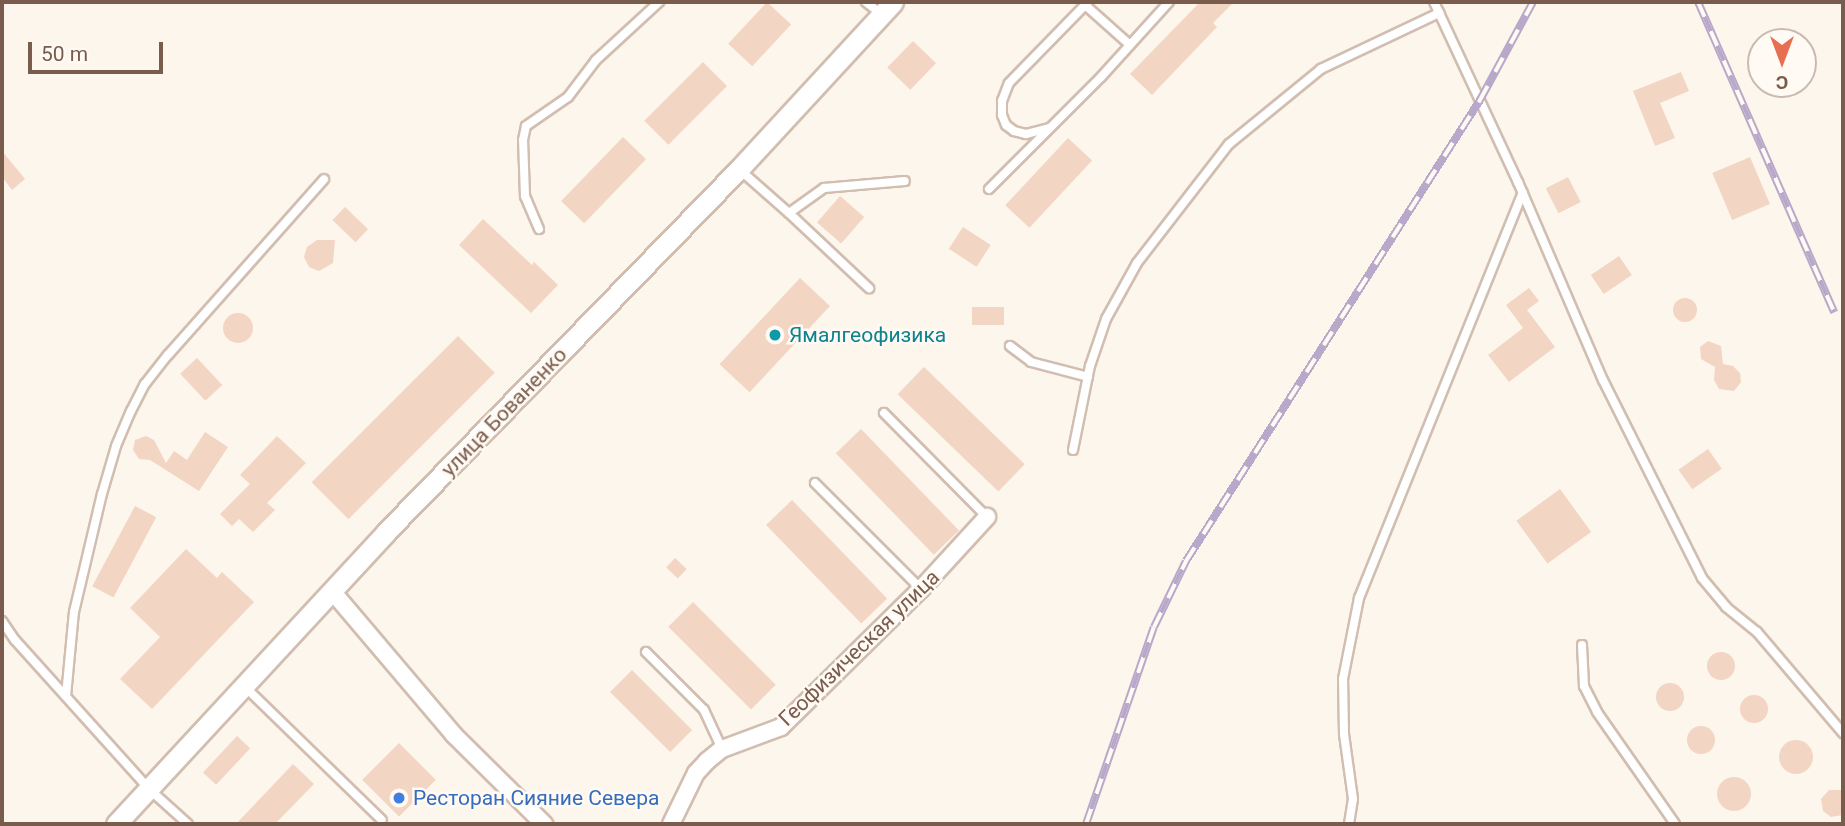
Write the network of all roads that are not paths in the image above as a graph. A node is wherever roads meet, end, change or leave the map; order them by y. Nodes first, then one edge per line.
1 (659, 2) edge
2 (1169, 2) edge
3 (1434, 2) edge
4 (1086, 3) edge
5 (880, 6) edge
6 (1438, 13) junction
7 (1130, 45) junction
8 (1051, 127) junction
9 (739, 169) junction
10 (324, 179) dead end
11 (905, 181) dead end
12 (989, 190) dead end
13 (1523, 193) junction
14 (789, 213) junction
15 (539, 229) dead end
16 (869, 288) dead end
17 (1010, 346) dead end
18 (1088, 377) junction
19 (884, 413) dead end
20 (1073, 450) dead end
21 (815, 482) dead end
22 (987, 517) joint
23 (921, 589) junction
24 (332, 591) junction
25 (2, 621) edge
26 (1583, 645) dead end
27 (646, 652) dead end
28 (244, 686) junction
29 (66, 696) junction
30 (1843, 733) edge
31 (722, 749) junction
32 (149, 789) junction
33 (382, 820) dead end
34 (116, 824) edge
35 (188, 824) edge
36 (544, 824) edge
37 (671, 824) edge
38 (1349, 824) edge
39 (1675, 824) edge

1 - 15 lane
2 - 7 lane
3 - 6 lane
4 - 7 lane
4 - 8 lane
5 - 9 street, улица Бованенко
6 - 13 lane
6 - 18 lane
7 - 8 lane
8 - 12 lane
9 - 14 lane
9 - 24 street, улица Бованенко
10 - 29 lane
11 - 14 lane
13 - 30 lane
13 - 38 lane
14 - 16 lane
17 - 18 lane
18 - 20 lane
19 - 22 lane
21 - 23 lane
22 - 23 street, Геофизическая улица
23 - 31 street, Геофизическая улица
24 - 28 street, улица Бованенко
24 - 36 street
25 - 29 lane
26 - 39 lane
27 - 31 lane
28 - 32 street, улица Бованенко
28 - 33 lane
29 - 32 lane
31 - 37 street, Геофизическая улица
32 - 34 street, улица Бованенко
32 - 35 lane

